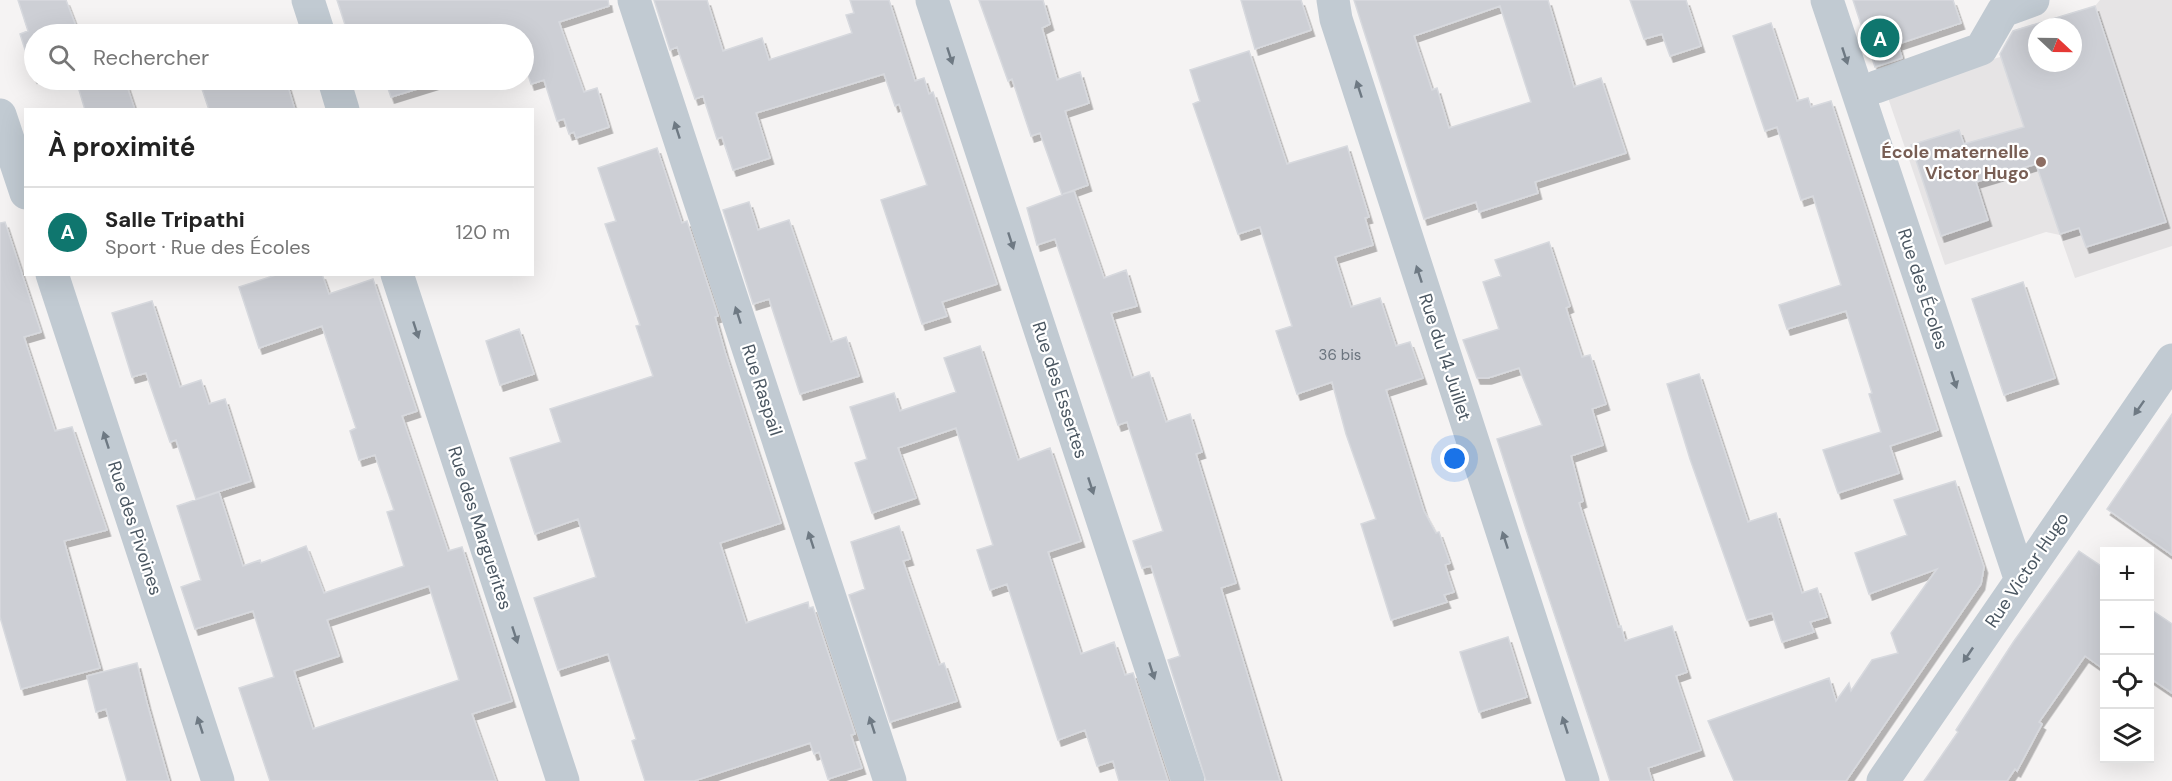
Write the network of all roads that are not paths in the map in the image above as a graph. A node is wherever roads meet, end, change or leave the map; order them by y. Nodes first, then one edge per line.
1 (308, 0) edge
2 (634, 0) edge
3 (932, 0) edge
4 (1334, 0) edge
5 (1827, 0) edge
6 (2033, 0) edge
7 (316, 24) edge
8 (1876, 87) dead end
9 (337, 90) edge
10 (343, 108) edge
11 (0, 115) edge
12 (24, 187) edge
13 (53, 276) edge
14 (399, 276) edge
15 (2172, 360) edge
16 (2020, 579) junction
17 (218, 781) edge
18 (563, 781) edge
19 (890, 781) edge
20 (1188, 781) edge
21 (1583, 781) edge
22 (1883, 781) edge

1 - 7 street
19 -> 2 street, Rue Raspail
3 -> 20 street, Rue des Essertes
21 -> 4 street, Rue du 14 Juillet
5 -> 16 street, Rue des Écoles
6 - 8 street
9 - 10 street
11 - 12 street
17 -> 13 street, Rue des Pivoines
14 -> 18 street, Rue des Marguerites
15 -> 16 street, Rue Victor Hugo
16 -> 22 street, Rue Victor Hugo

